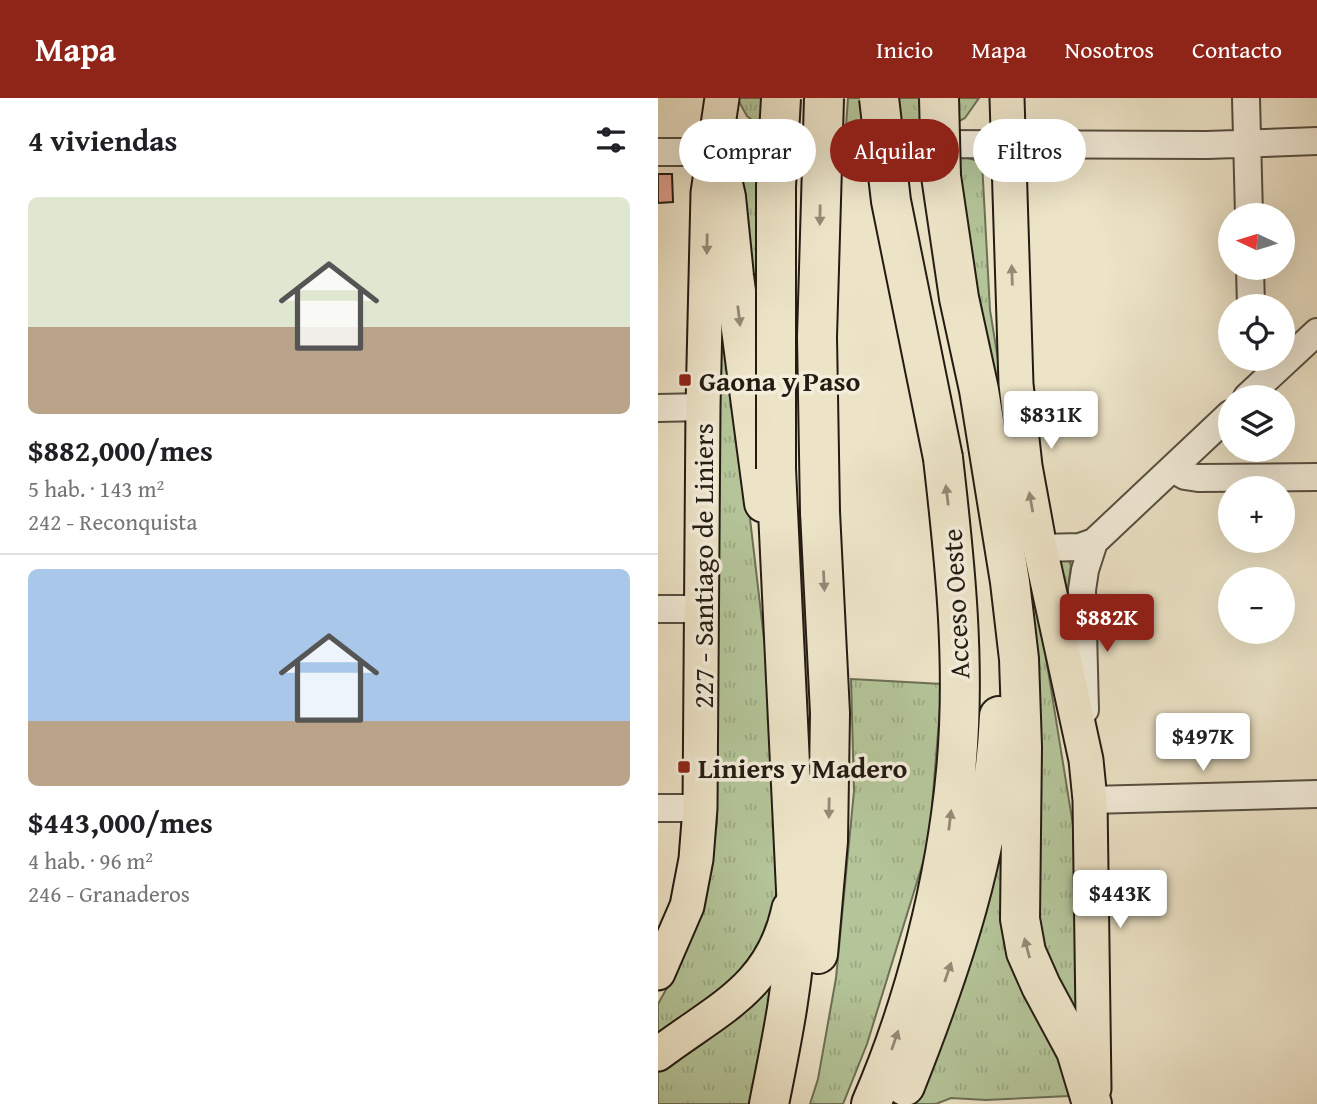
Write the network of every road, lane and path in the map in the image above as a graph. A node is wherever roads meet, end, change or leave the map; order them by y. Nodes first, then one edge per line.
1 (722, 98) edge
2 (781, 98) edge
3 (824, 98) edge
4 (878, 98) edge
5 (939, 98) edge
6 (1007, 98) edge
7 (1246, 98) edge
8 (720, 119) edge
9 (1007, 119) edge
10 (1317, 141) edge
11 (973, 144) edge
12 (1086, 144) edge
13 (1247, 144) junction
14 (816, 148) edge
15 (658, 152) edge
16 (679, 152) edge
17 (710, 182) edge
18 (723, 182) edge
19 (1008, 182) edge
20 (1249, 203) edge
21 (1317, 332) edge
22 (1260, 385) edge
23 (703, 407) junction
24 (658, 408) edge
25 (1218, 426) edge
26 (1173, 469) junction
27 (1317, 477) edge
28 (996, 506) junction
29 (1094, 541) junction
30 (1040, 548) junction
31 (658, 609) edge
32 (701, 609) junction
33 (787, 703) junction
34 (1086, 760) junction
35 (1317, 794) edge
36 (1090, 800) junction
37 (658, 808) edge
38 (701, 808) junction
39 (796, 878) junction
40 (662, 959) edge
41 (658, 1054) edge
42 (769, 1104) edge
43 (787, 1104) edge
44 (871, 1104) edge
45 (897, 1104) edge
46 (1093, 1104) edge

1 - 8 main road, 227 - Santiago de Liniers
2 - 33 highway, bridge
3 -> 43 highway, bridge
44 -> 4 highway, Acceso Oeste, bridge
5 - 28 highway, bridge
6 - 9 main road
7 - 13 street
10 - 13 street
11 - 14 street
12 - 13 street
13 - 20 street
15 - 16 street
17 -> 23 main road, 227 - Santiago de Liniers
18 -> 33 highway
30 -> 19 main road
21 - 22 street
23 - 24 street
23 - 32 main road, 227 - Santiago de Liniers
25 - 26 street
26 - 27 street
26 - 29 street
45 -> 28 highway
46 -> 28 highway
29 - 30 street
29 - 34 street
30 - 34 main road
31 - 32 street
32 - 38 main road, 227 - Santiago de Liniers
33 - 39 highway
34 - 36 main road
35 - 36 street
36 - 46 main road
37 - 38 street
38 - 40 main road, 227 - Santiago de Liniers
39 - 41 main road
39 - 42 highway

